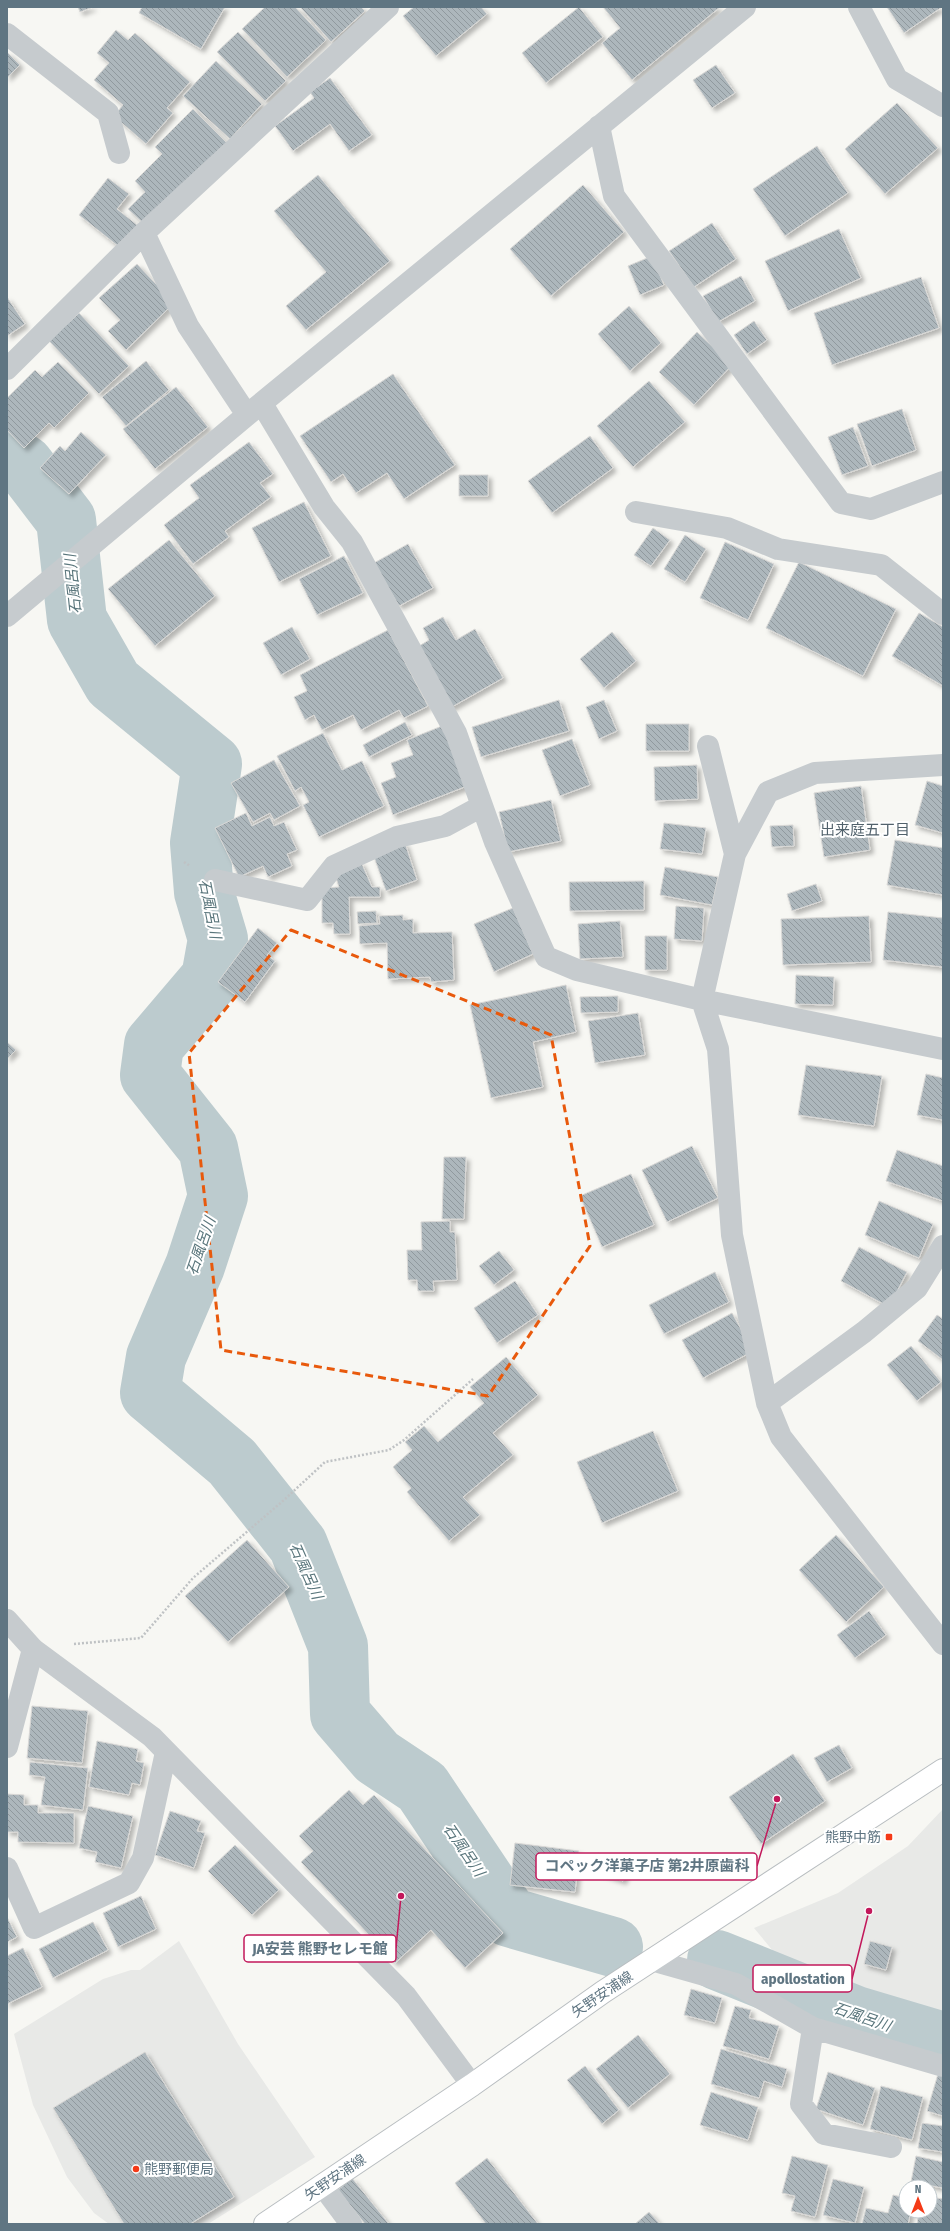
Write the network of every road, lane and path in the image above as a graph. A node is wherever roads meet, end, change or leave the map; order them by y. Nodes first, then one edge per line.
1 (388, 7) edge
2 (745, 7) edge
3 (859, 7) edge
4 (7, 34) edge
5 (943, 106) edge
6 (599, 126) junction
7 (119, 153) dead end
8 (144, 233) junction
9 (7, 369) edge
10 (255, 409) junction
11 (943, 482) edge
12 (636, 512) dead end
13 (943, 614) edge
14 (7, 616) edge
15 (708, 746) dead end
16 (943, 766) edge
17 (482, 806) junction
18 (734, 854) junction
19 (215, 880) dead end
20 (702, 1000) junction
21 (943, 1049) edge
22 (943, 1246) edge
23 (473, 1379) dead end
24 (767, 1403) junction
25 (7, 1620) edge
26 (943, 1644) edge
27 (34, 1649) junction
28 (7, 1747) edge
29 (166, 1752) junction
30 (943, 1770) edge
31 (7, 1868) edge
32 (651, 1960) junction
33 (813, 2028) junction
34 (943, 2066) edge
35 (472, 2085) junction
36 (891, 2147) dead end
37 (322, 2185) junction
38 (265, 2224) edge
39 (351, 2224) edge

1 - 8 street
2 - 6 street
3 - 5 street
4 - 7 street
6 - 10 street
6 - 11 street
8 - 9 street
8 - 10 street
10 - 14 street
10 - 17 street
12 - 13 street
15 - 18 street
16 - 18 street
17 - 19 street
17 - 20 street
18 - 20 street
20 - 21 street
20 - 24 street
22 - 24 street
23 - 27 path
24 - 26 street
25 - 27 street
27 - 28 street
27 - 29 street
29 - 31 street
29 - 35 street
30 - 32 main road, 矢野安浦線
32 - 33 street
32 - 35 main road, 矢野安浦線
33 - 34 street
33 - 36 street
35 - 37 main road, 矢野安浦線
37 - 38 main road, 矢野安浦線
37 - 39 street

